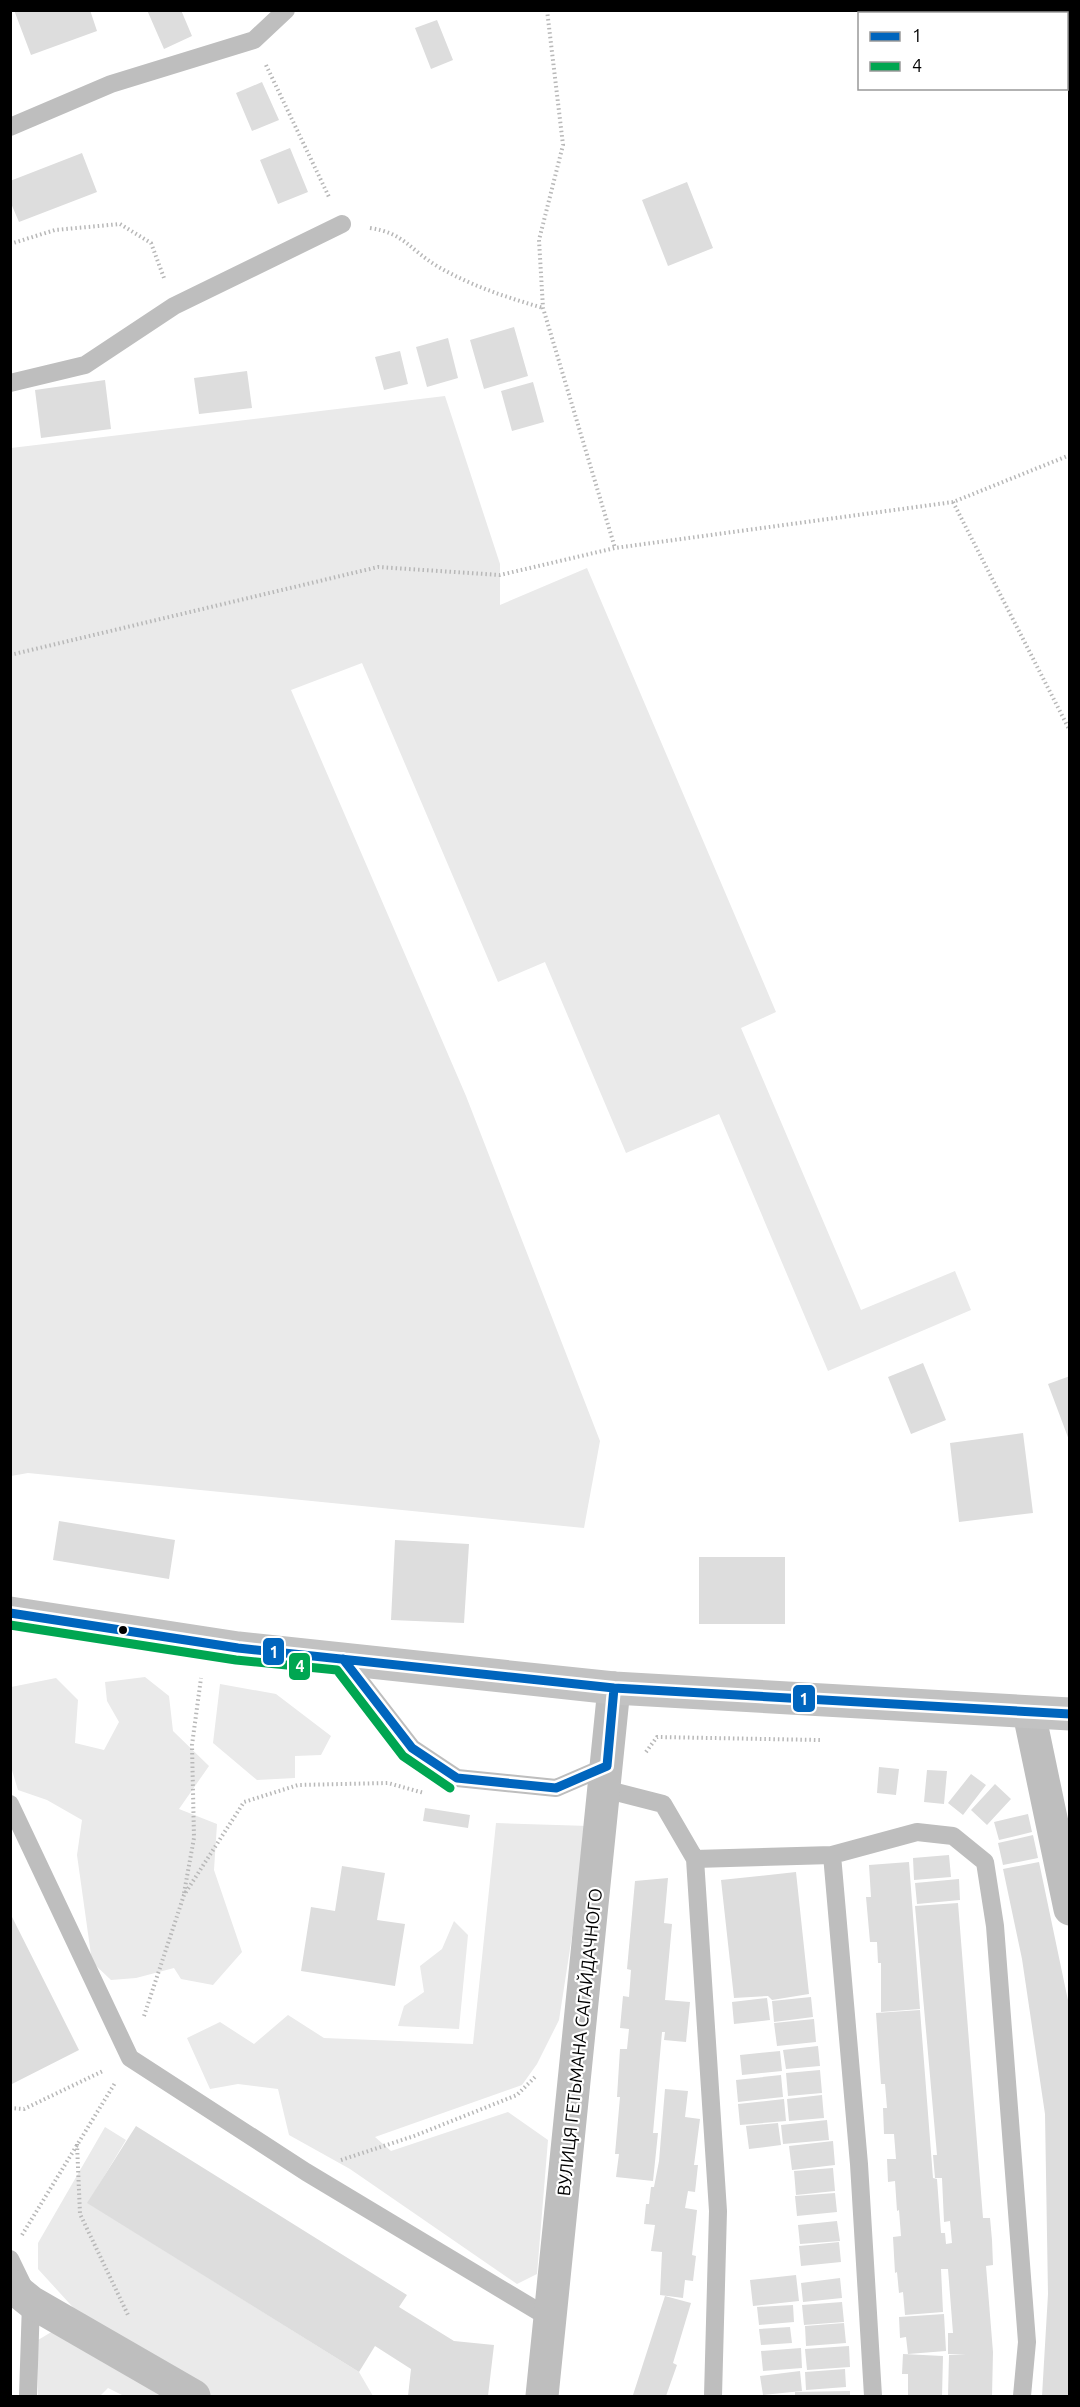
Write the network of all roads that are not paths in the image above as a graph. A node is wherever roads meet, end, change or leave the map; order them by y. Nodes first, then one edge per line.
1 (286, 10) edge
2 (10, 127) edge
3 (342, 224) road end
4 (10, 383) edge
5 (10, 1613) edge
6 (343, 1659) junction
7 (614, 1688) junction
8 (1029, 1713) junction
9 (1070, 1714) edge
10 (609, 1783) junction
11 (10, 1804) edge
12 (832, 1854) junction
13 (695, 1859) junction
14 (1070, 1909) edge
15 (14, 2251) edge
16 (21, 2294) edge
17 (551, 2319) junction
18 (28, 2397) edge
19 (194, 2397) edge
20 (542, 2397) edge
21 (713, 2397) edge
22 (873, 2397) edge
23 (1022, 2397) edge

1 - 2 lane
3 - 4 lane
5 - 6 main road
6 - 7 main road
6 - 10 lane
7 - 8 main road
7 - 10 street, ВУЛИЦЯ ГЕТЬМАНА САГАЙДАЧНОГО
8 - 9 main road
8 - 14 street
10 - 13 lane
10 - 17 street, ВУЛИЦЯ ГЕТЬМАНА САГАЙДАЧНОГО
11 - 17 lane
12 - 13 lane
12 - 22 lane
12 - 23 lane
13 - 21 lane
15 - 16 lane
16 - 18 lane
16 - 19 street
17 - 20 street, ВУЛИЦЯ ГЕТЬМАНА САГАЙДАЧНОГО

